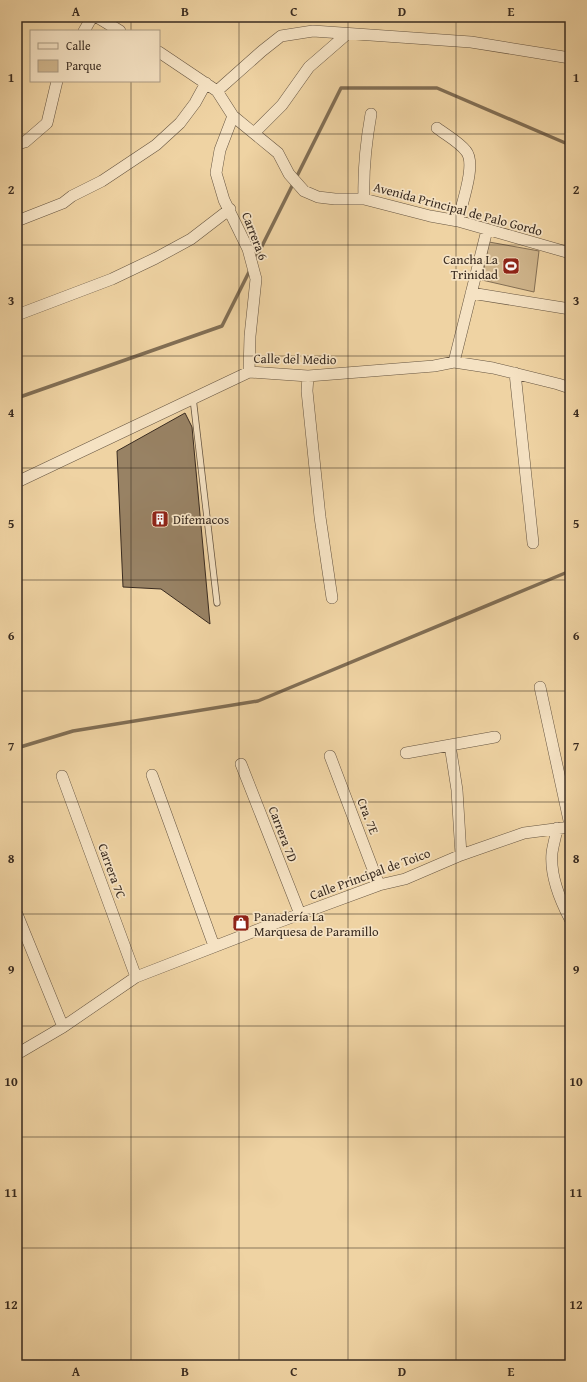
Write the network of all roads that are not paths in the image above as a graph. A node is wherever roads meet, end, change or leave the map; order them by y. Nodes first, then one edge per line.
1 (92, 17) edge
2 (97, 17) edge
3 (85, 30) edge
4 (118, 30) edge
5 (348, 34) junction
6 (160, 53) edge
7 (570, 58) edge
8 (56, 82) edge
9 (206, 83) junction
10 (217, 91) junction
11 (371, 114) dead end
12 (233, 116) junction
13 (436, 128) dead end
14 (254, 132) junction
15 (17, 144) edge
16 (364, 199) junction
17 (230, 209) junction
18 (17, 221) edge
19 (458, 221) junction
20 (487, 230) junction
21 (570, 253) edge
22 (471, 293) junction
23 (570, 309) edge
24 (17, 315) edge
25 (454, 362) junction
26 (249, 372) junction
27 (516, 373) junction
28 (308, 376) junction
29 (570, 388) edge
30 (193, 398) junction
31 (17, 482) edge
32 (533, 543) dead end
33 (332, 598) dead end
34 (217, 603) dead end
35 (540, 687) dead end
36 (495, 737) dead end
37 (450, 744) junction
38 (406, 753) dead end
39 (330, 756) dead end
40 (241, 764) dead end
41 (152, 775) dead end
42 (62, 776) dead end
43 (570, 826) edge
44 (558, 828) junction
45 (461, 855) junction
46 (379, 885) junction
47 (17, 914) edge
48 (300, 914) junction
49 (570, 919) edge
50 (214, 946) junction
51 (136, 977) junction
52 (63, 1027) junction
53 (17, 1054) edge

1 - 3 street
2 - 4 street
5 - 7 street
5 - 10 street
5 - 14 street
6 - 9 street, Avenida Principal de Palo Gordo
8 - 15 street
9 - 10 street, Avenida Principal de Palo Gordo
9 - 18 street
10 - 12 street, Avenida Principal de Palo Gordo
11 - 16 street
12 - 14 street, Avenida Principal de Palo Gordo
12 - 17 street, Carrera 6
13 - 19 street
14 - 16 street, Avenida Principal de Palo Gordo
16 - 19 street, Avenida Principal de Palo Gordo
17 - 24 street
17 - 26 street, Carrera 6
19 - 20 street, Avenida Principal de Palo Gordo
20 - 21 street, Avenida Principal de Palo Gordo
20 - 22 street
22 - 23 street
22 - 25 street
25 - 27 street, Calle del Medio
25 - 28 street, Calle del Medio
26 - 28 street, Calle del Medio
26 - 30 street, Calle del Medio
27 - 29 street, Calle del Medio
27 - 32 street
28 - 33 street
30 - 31 street, Calle del Medio
30 - 34 lane
35 - 43 street
36 - 37 street
37 - 38 street
37 - 45 street
39 - 46 street, Cra. 7E
40 - 48 street, Carrera 7D
41 - 50 street
42 - 51 street, Carrera 7C
43 - 44 street, Calle Principal de Toico
44 - 45 street, Calle Principal de Toico
44 - 49 street
45 - 46 street, Calle Principal de Toico
46 - 48 street, Calle Principal de Toico
47 - 52 street
48 - 50 street, Calle Principal de Toico
50 - 51 street, Calle Principal de Toico
51 - 52 street, Calle Principal de Toico
52 - 53 street, Calle Principal de Toico

